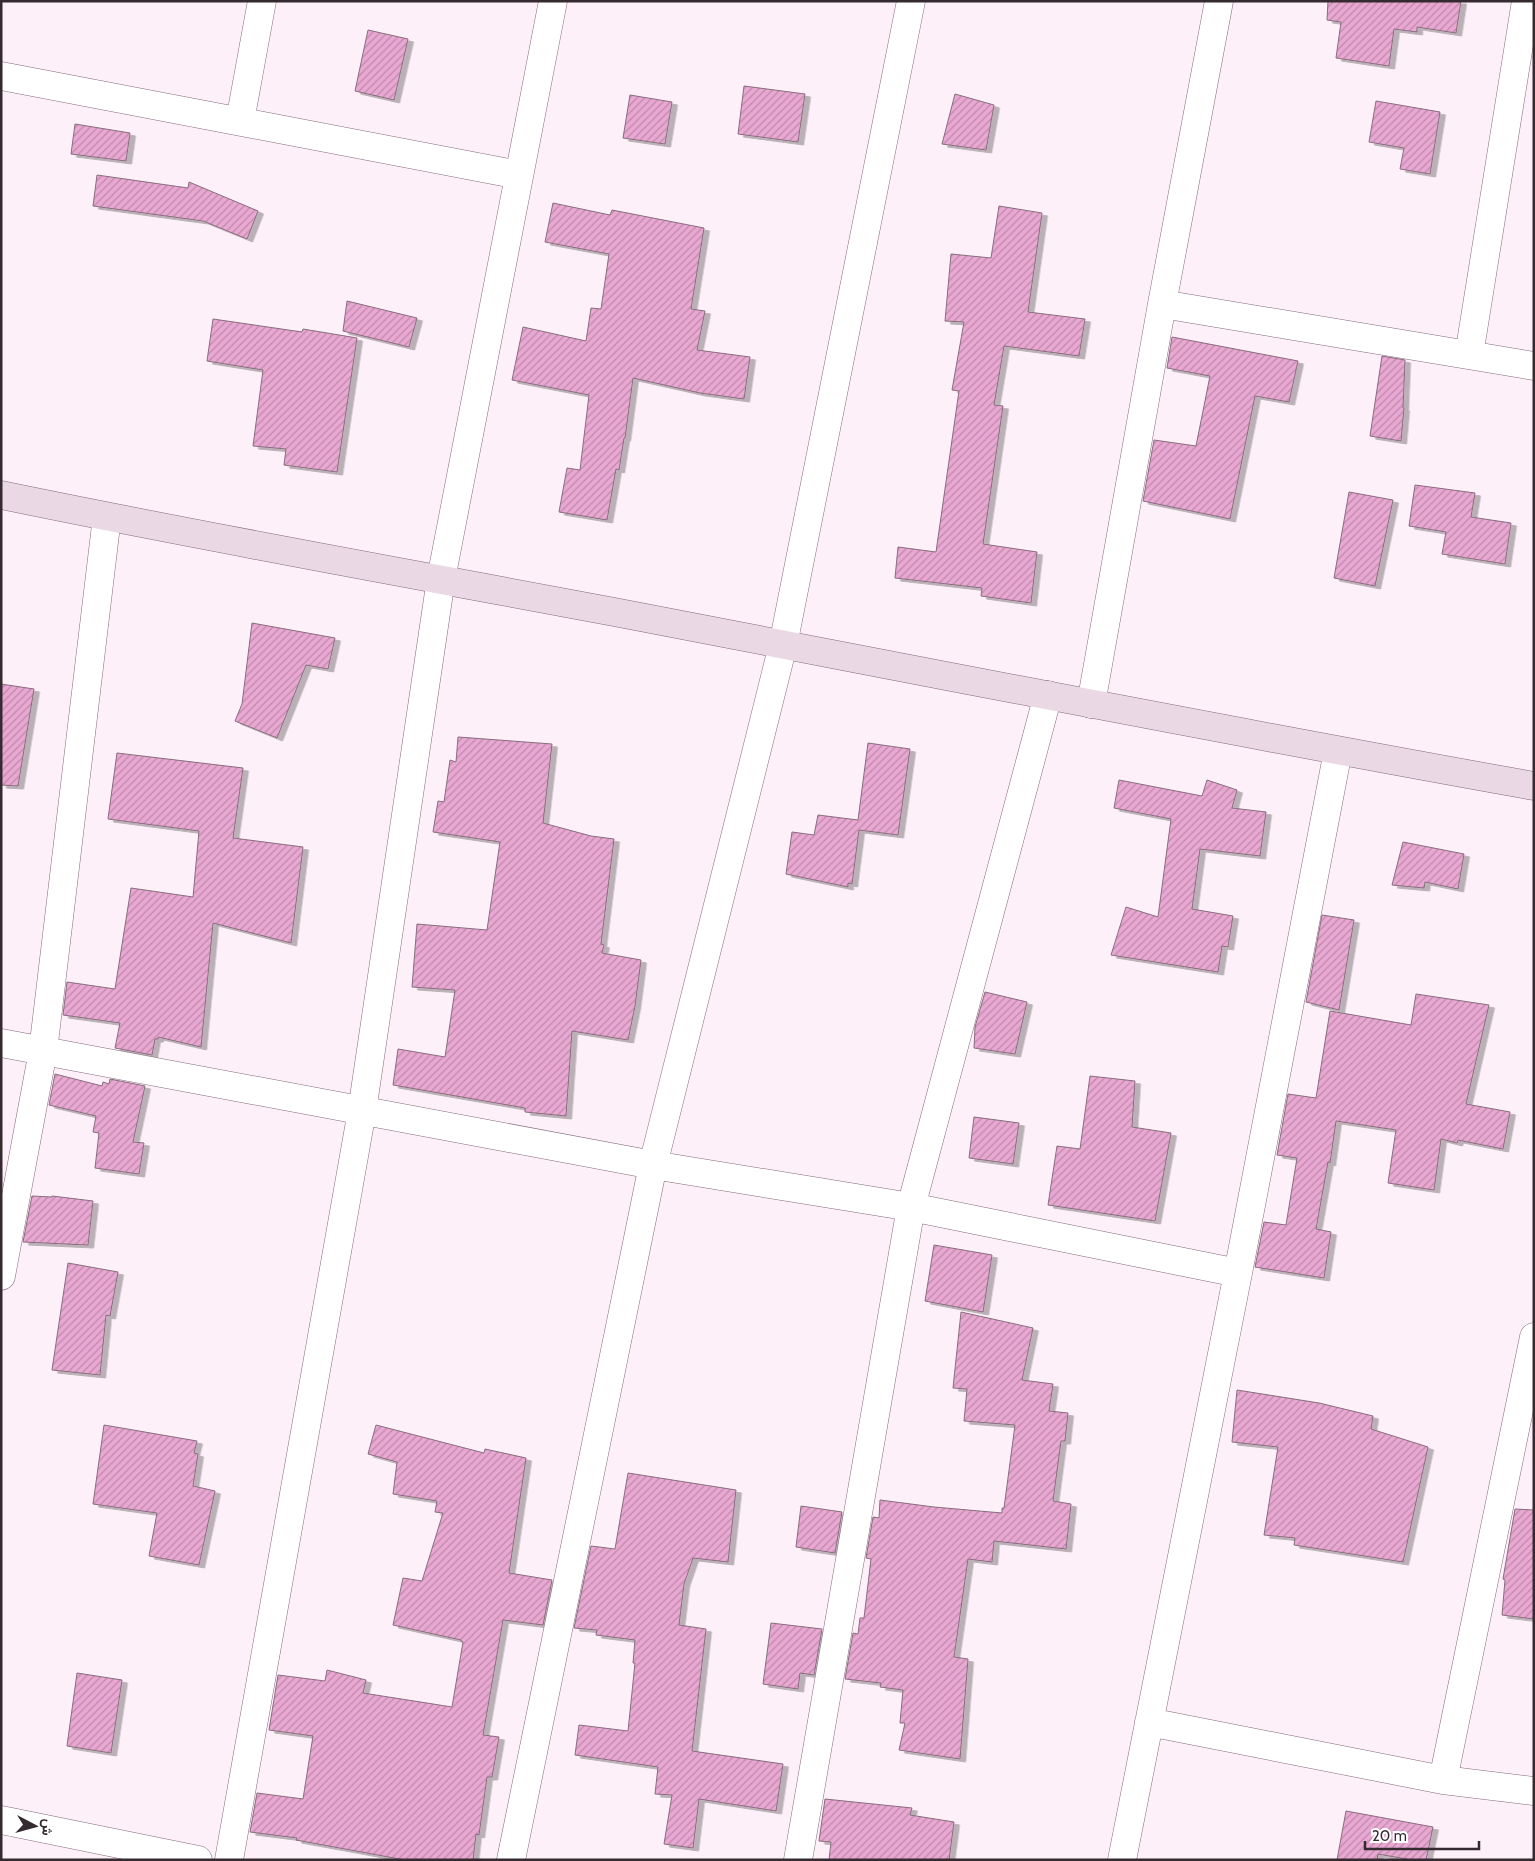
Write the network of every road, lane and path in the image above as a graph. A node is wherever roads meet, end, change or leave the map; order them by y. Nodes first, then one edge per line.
1 (262, 1) edge
2 (553, 1) edge
3 (911, 1) edge
4 (1219, 1) edge
5 (1526, 1) edge
6 (1, 76) edge
7 (240, 122) junction
8 (519, 176) junction
9 (1162, 304) junction
10 (1468, 355) junction
11 (1534, 366) edge
12 (1, 495) edge
13 (107, 517) junction
14 (442, 579) junction
15 (783, 645) junction
16 (1048, 695) junction
17 (1091, 704) junction
18 (1338, 751) junction
19 (1534, 786) edge
20 (1, 1043) edge
21 (43, 1051) junction
22 (362, 1111) junction
23 (652, 1165) junction
24 (911, 1207) junction
25 (1238, 1273) junction
26 (1, 1276) edge
27 (1534, 1337) edge
28 (1149, 1722) junction
29 (1443, 1780) junction
30 (1534, 1791) edge
31 (1, 1820) edge
32 (198, 1860) edge
33 (229, 1860) edge
34 (511, 1860) edge
35 (798, 1860) edge
36 (1122, 1860) edge

1 - 7 street
2 - 8 street
3 - 15 street
4 - 9 street
5 - 10 street
6 - 7 street
7 - 8 street
8 - 14 street
9 - 10 street
9 - 17 street
10 - 11 street
12 - 13 street
13 - 14 street
13 - 21 street
14 - 15 street
14 - 22 street
15 - 16 street
15 - 23 street
16 - 17 street
16 - 24 street
17 - 18 street
18 - 19 street
18 - 25 street
20 - 21 street
21 - 22 street
21 - 26 street
22 - 23 street
22 - 33 street
23 - 24 street
23 - 34 street
24 - 25 street
24 - 35 street
25 - 28 street
27 - 29 street
28 - 29 street
28 - 36 street
29 - 30 street
31 - 32 street

